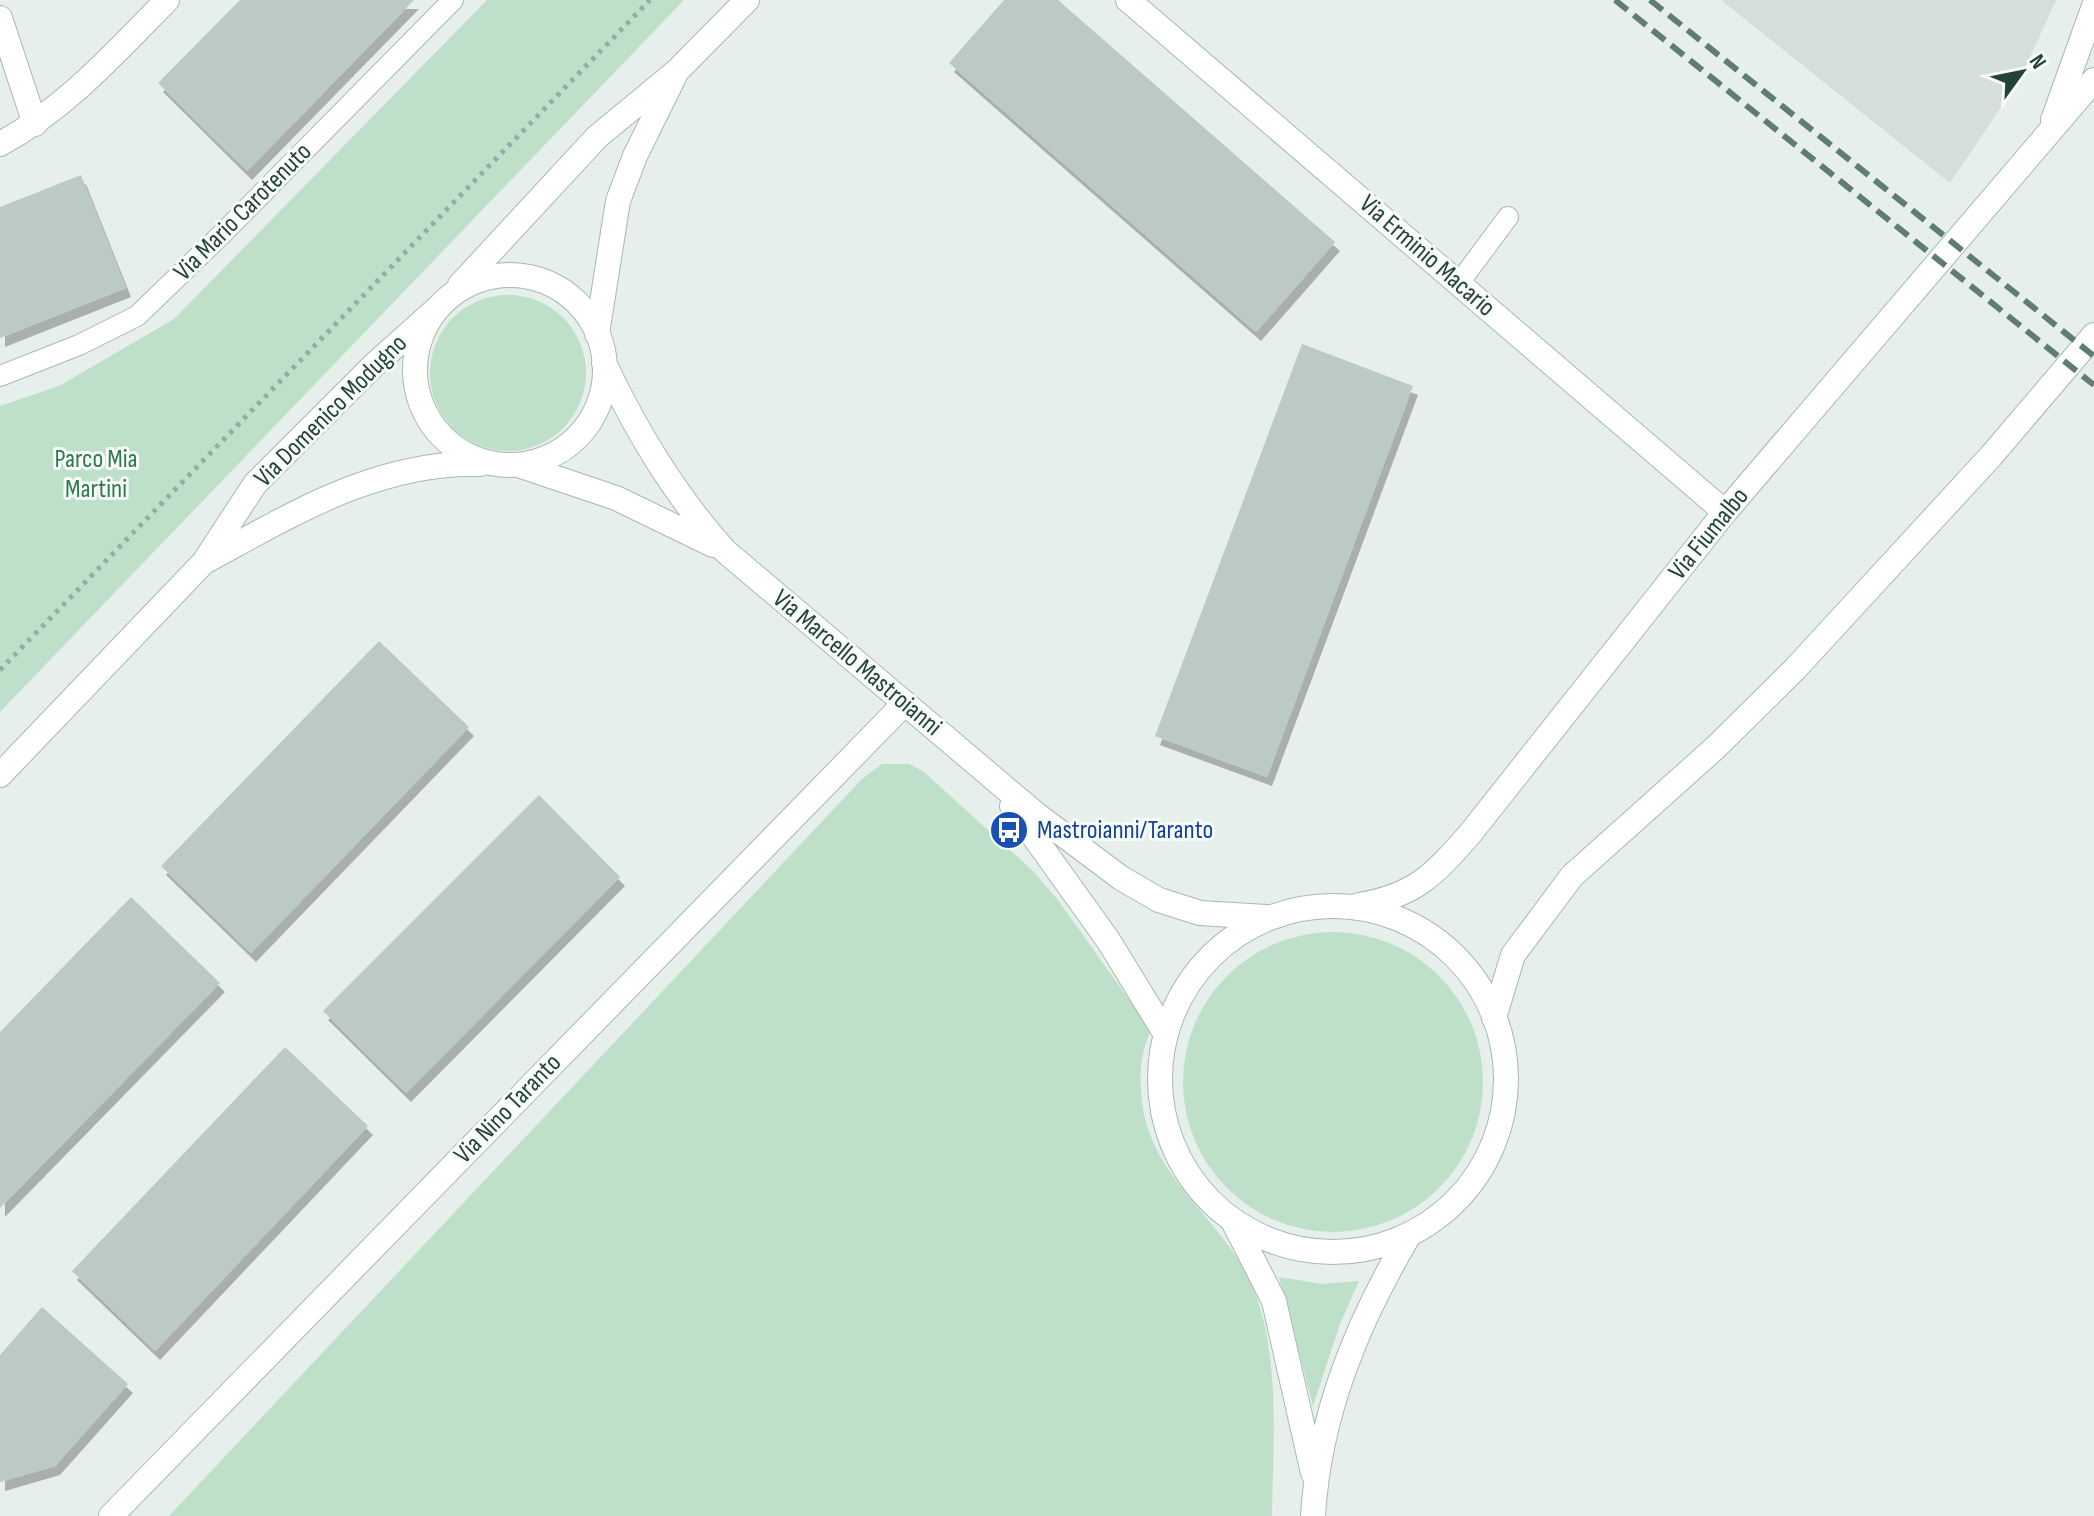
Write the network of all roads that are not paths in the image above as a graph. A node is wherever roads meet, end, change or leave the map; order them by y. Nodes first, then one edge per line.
1 (167, 0) edge
2 (453, 0) edge
3 (747, 0) edge
4 (1128, 0) edge
5 (2094, 6) edge
6 (0, 18) edge
7 (677, 71) junction
8 (2094, 80) edge
9 (35, 124) junction
10 (2046, 137) junction
11 (0, 144) edge
12 (1508, 217) dead end
13 (1459, 283) junction
14 (446, 300) junction
15 (597, 334) junction
16 (2094, 335) edge
17 (604, 363) junction
18 (0, 376) edge
19 (508, 464) junction
20 (1725, 512) junction
21 (725, 551) junction
22 (204, 562) junction
23 (905, 703) junction
24 (989, 774) junction
25 (0, 775) edge
26 (1359, 905) junction
27 (1269, 918) junction
28 (1494, 1018) junction
29 (1165, 1033) junction
30 (1230, 1215) junction
31 (1408, 1237) junction
32 (1315, 1485) junction
33 (111, 1516) edge
34 (1313, 1516) edge

1 - 9 street
2 - 18 lane, Via Mario Carotenuto
3 - 7 street, Via Domenico Modugno
4 - 13 street, Via Erminio Macario
5 - 10 street, Via Fiumalbo
6 - 9 street
7 - 14 street, Via Domenico Modugno
7 - 15 street, Via Domenico Modugno
8 - 10 street, Via Fiumalbo
9 - 11 street
10 - 20 street, Via Fiumalbo
12 - 13 lane
13 - 20 street, Via Erminio Macario
14 - 15 street
14 - 19 street
14 - 22 street, Via Domenico Modugno
15 - 17 street
16 - 28 street
17 - 19 street
17 - 21 street, Via Marcello Mastroianni
19 - 21 street, Via Marcello Mastroianni
19 - 22 street, Via Domenico Modugno
20 - 26 street, Via Fiumalbo
21 - 23 street, Via Marcello Mastroianni
22 - 25 street, Via Domenico Modugno
23 - 24 street, Via Marcello Mastroianni
23 - 33 street, Via Nino Taranto
24 - 27 street, Via Marcello Mastroianni
24 - 29 street, Via Marcello Mastroianni
26 - 27 street
26 - 28 street
27 - 29 street
28 - 31 street
29 - 30 street
30 - 31 street
30 - 32 street
31 - 32 street
32 - 34 street

